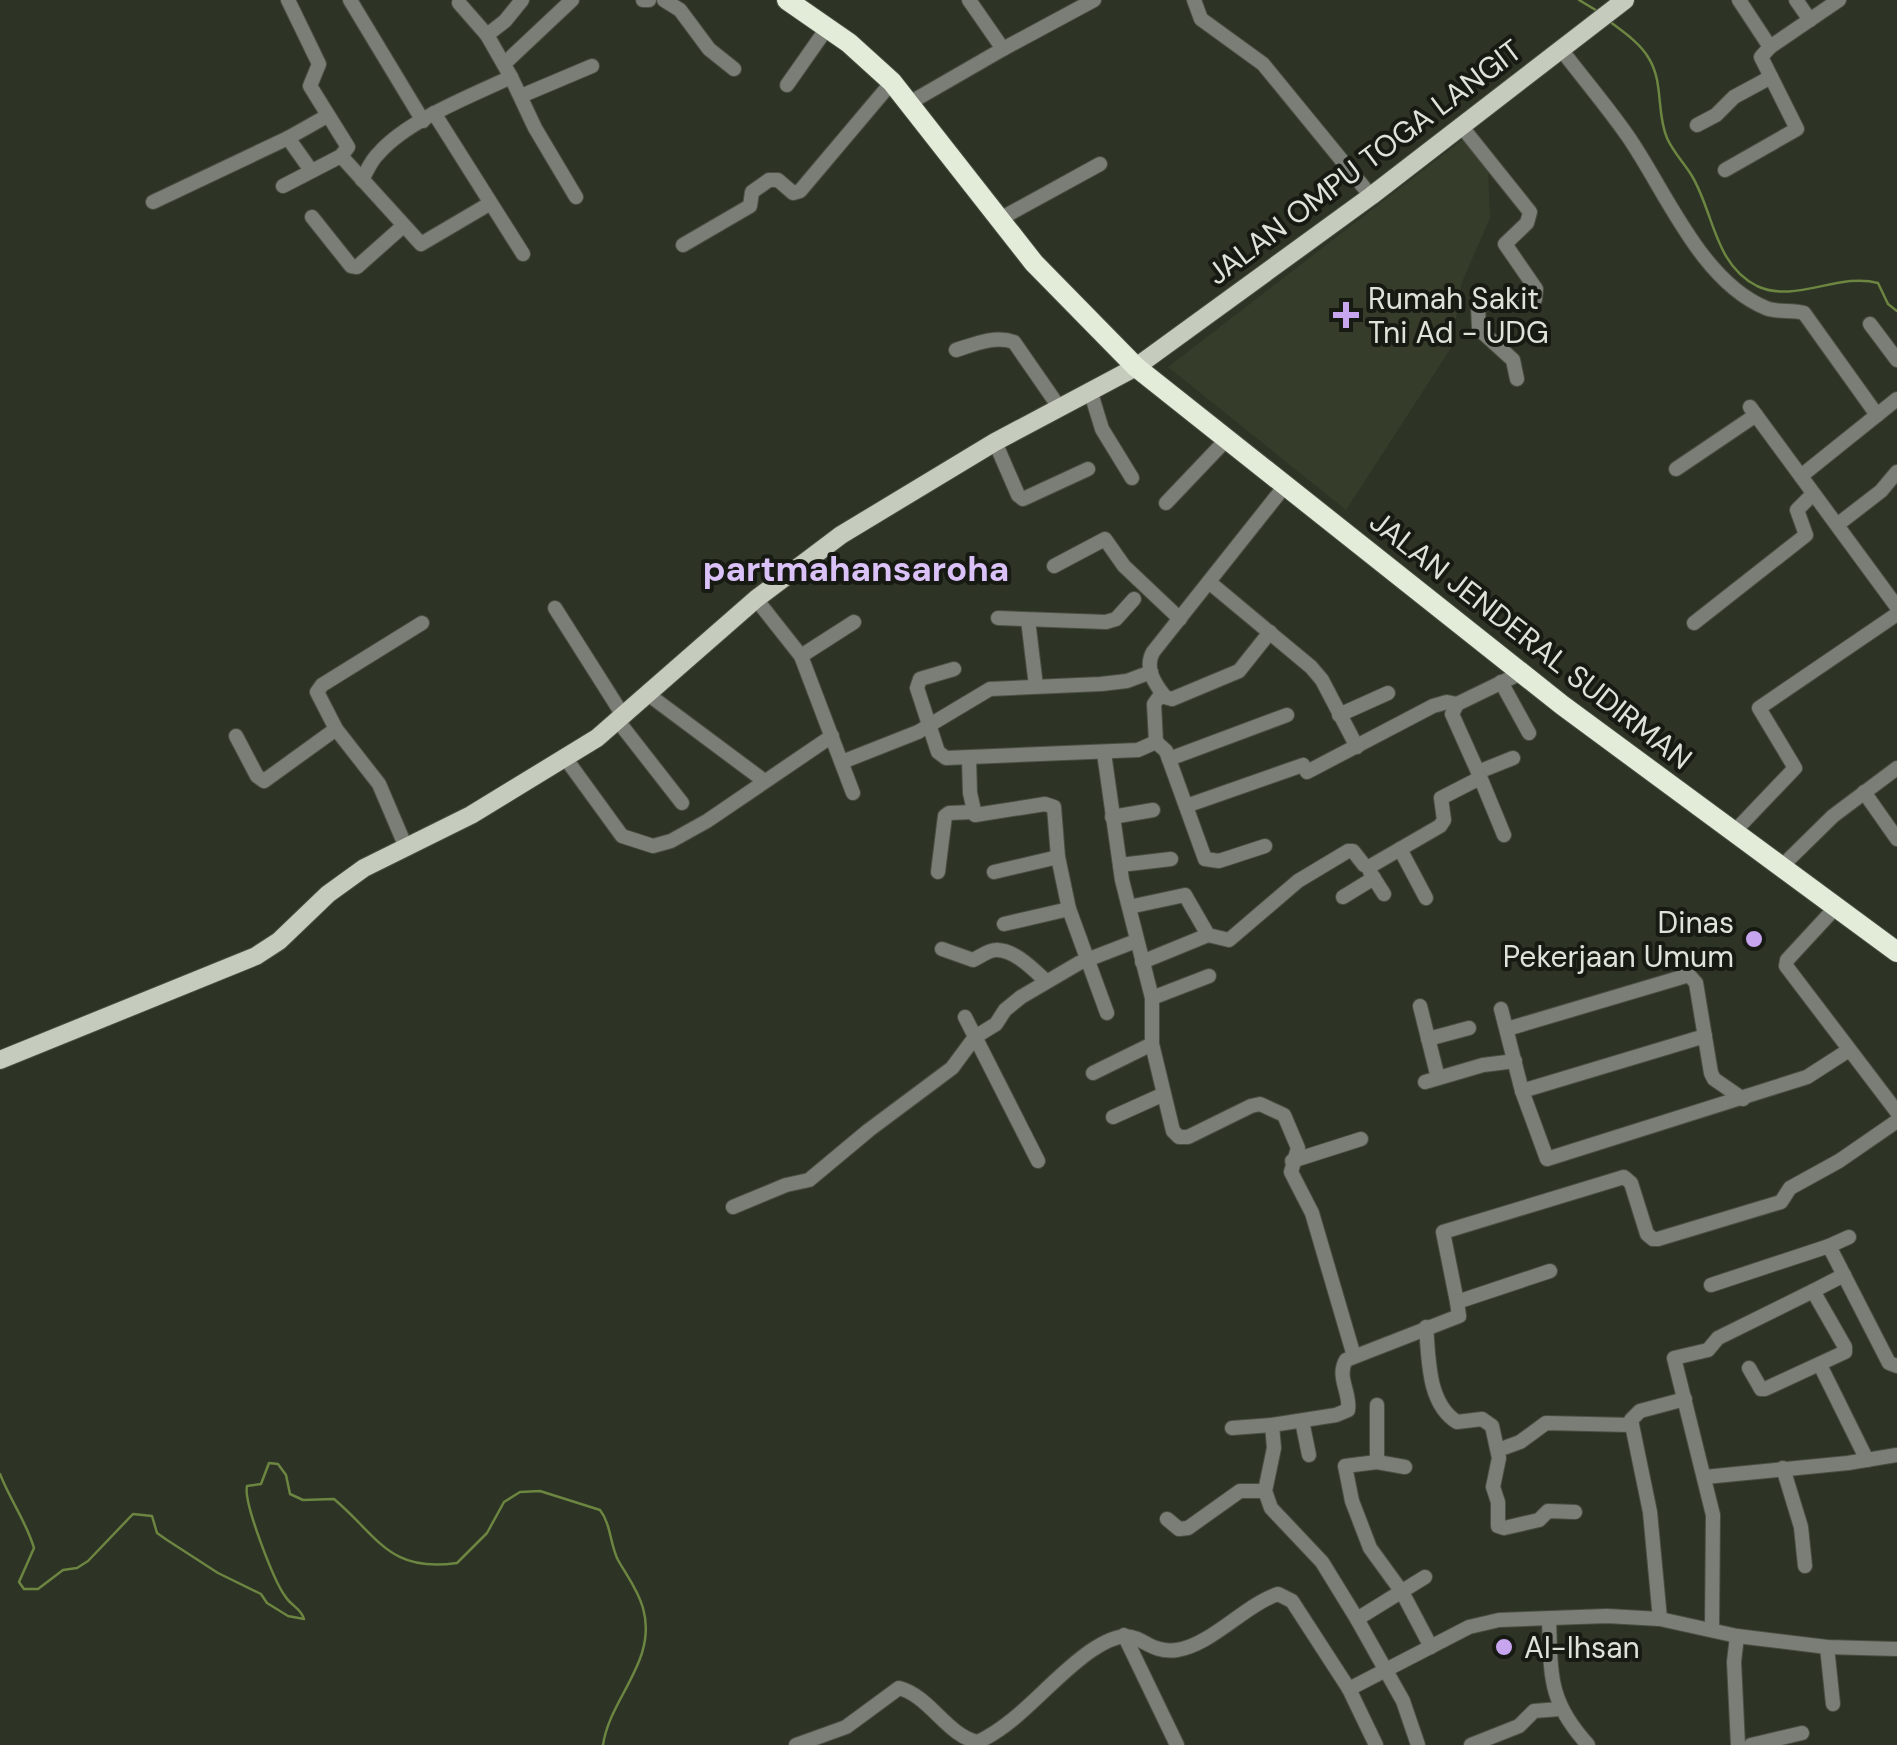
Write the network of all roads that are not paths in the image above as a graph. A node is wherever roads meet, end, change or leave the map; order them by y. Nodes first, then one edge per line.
1 (288, 0) edge
2 (350, 0) edge
3 (522, 0) edge
4 (572, 0) edge
5 (664, 0) edge
6 (787, 0) edge
7 (969, 0) edge
8 (1094, 0) edge
9 (1194, 0) edge
10 (1739, 0) edge
11 (1796, 0) edge
12 (1839, 0) edge
13 (459, 3) dead end
14 (1620, 4) edge
15 (1810, 20) junction
16 (827, 28) junction
17 (487, 35) junction
18 (1770, 47) junction
19 (1560, 48) junction
20 (1003, 49) junction
21 (592, 66) dead end
22 (734, 69) dead end
23 (507, 70) junction
24 (1771, 77) junction
25 (892, 82) junction
26 (788, 85) dead end
27 (521, 96) junction
28 (911, 102) junction
29 (327, 116) junction
30 (428, 117) junction
31 (1697, 125) dead end
32 (1462, 127) junction
33 (288, 138) junction
34 (341, 156) junction
35 (1100, 164) dead end
36 (310, 169) junction
37 (1724, 170) dead end
38 (362, 180) junction
39 (284, 186) dead end
40 (1371, 196) junction
41 (576, 197) dead end
42 (153, 202) dead end
43 (489, 204) junction
44 (312, 217) dead end
45 (998, 220) junction
46 (402, 227) junction
47 (683, 245) dead end
48 (523, 254) dead end
49 (1870, 324) dead end
50 (956, 350) dead end
51 (1897, 360) edge
52 (1136, 367) junction
53 (1517, 379) dead end
54 (1090, 390) junction
55 (1897, 399) edge
56 (1059, 407) junction
57 (1877, 416) junction
58 (1226, 440) junction
59 (995, 442) junction
60 (1088, 469) dead end
61 (1676, 469) dead end
62 (1897, 472) edge
63 (1801, 476) junction
64 (1132, 478) dead end
65 (1284, 487) junction
66 (1813, 494) junction
67 (1166, 503) dead end
68 (1837, 525) junction
69 (1054, 566) dead end
70 (1209, 582) junction
71 (756, 598) junction
72 (1134, 599) dead end
73 (555, 608) dead end
74 (1897, 611) edge
75 (998, 618) dead end
76 (1180, 618) junction
77 (1028, 620) junction
78 (854, 622) dead end
79 (422, 623) dead end
80 (1694, 623) dead end
81 (1270, 632) junction
82 (802, 656) junction
83 (954, 669) dead end
84 (1151, 672) junction
85 (1521, 672) junction
86 (1501, 682) junction
87 (1036, 686) junction
88 (1162, 693) junction
89 (1388, 693) dead end
90 (649, 695) junction
91 (1458, 704) junction
92 (1288, 715) dead end
93 (1339, 715) junction
94 (621, 719) junction
95 (930, 725) junction
96 (336, 729) junction
97 (1529, 734) dead end
98 (236, 736) dead end
99 (832, 736) junction
100 (1156, 742) junction
101 (1357, 747) junction
102 (1104, 754) junction
103 (566, 758) junction
104 (969, 758) junction
105 (1169, 758) junction
106 (1513, 758) dead end
107 (842, 762) junction
108 (1897, 768) edge
109 (1479, 775) junction
110 (763, 780) junction
111 (1864, 792) junction
112 (854, 794) dead end
113 (682, 804) dead end
114 (1186, 806) junction
115 (1153, 810) dead end
116 (973, 812) junction
117 (1112, 817) junction
118 (1734, 833) junction
119 (1504, 835) dead end
120 (1897, 839) edge
121 (406, 845) junction
122 (1264, 846) dead end
123 (1400, 849) junction
124 (1058, 857) junction
125 (1171, 859) dead end
126 (1120, 866) junction
127 (1780, 868) junction
128 (938, 872) dead end
129 (994, 872) dead end
130 (1370, 872) junction
131 (1384, 894) dead end
132 (1343, 897) dead end
133 (1426, 898) dead end
134 (1130, 907) junction
135 (1836, 907) junction
136 (1069, 909) junction
137 (1004, 924) dead end
138 (1208, 935) junction
139 (1136, 941) junction
140 (942, 950) dead end
141 (1897, 952) edge
142 (1086, 960) junction
143 (1142, 962) junction
144 (1208, 976) dead end
145 (1046, 981) junction
146 (1152, 998) junction
147 (1420, 1006) dead end
148 (1501, 1010) dead end
149 (1107, 1012) dead end
150 (965, 1017) dead end
151 (1469, 1028) dead end
152 (1507, 1029) junction
153 (1705, 1036) junction
154 (975, 1037) junction
155 (1428, 1038) junction
156 (1152, 1044) junction
157 (1849, 1050) junction
158 (0, 1060) edge
159 (1516, 1061) junction
160 (1093, 1072) dead end
161 (1522, 1092) junction
162 (1164, 1094) junction
163 (1743, 1099) junction
164 (1897, 1112) edge
165 (1113, 1117) dead end
166 (1897, 1121) edge
167 (1361, 1139) dead end
168 (1038, 1161) dead end
169 (1292, 1161) junction
170 (732, 1207) dead end
171 (1849, 1237) dead end
172 (1829, 1246) junction
173 (1550, 1272) dead end
174 (1844, 1275) junction
175 (1710, 1285) dead end
176 (1813, 1291) junction
177 (1458, 1302) junction
178 (1426, 1327) junction
179 (1354, 1356) junction
180 (1820, 1365) junction
181 (1897, 1366) edge
182 (1749, 1368) dead end
183 (1685, 1399) junction
184 (1377, 1405) dead end
185 (1302, 1421) junction
186 (1272, 1424) junction
187 (1632, 1425) junction
188 (1232, 1428) dead end
189 (1498, 1450) junction
190 (1897, 1454) edge
191 (1309, 1455) dead end
192 (1867, 1460) junction
193 (1377, 1462) junction
194 (1405, 1467) dead end
195 (1783, 1468) junction
196 (1705, 1477) junction
197 (1265, 1490) junction
198 (1575, 1512) dead end
199 (1167, 1518) dead end
200 (1805, 1566) dead end
201 (1426, 1577) dead end
202 (1402, 1592) junction
203 (1357, 1619) junction
204 (1660, 1619) junction
205 (1549, 1620) junction
206 (1712, 1630) junction
207 (1124, 1635) junction
208 (1737, 1636) junction
209 (1431, 1647) junction
210 (1826, 1647) junction
211 (1897, 1649) edge
212 (1388, 1670) junction
213 (1349, 1689) junction
214 (1833, 1704) dead end
215 (1560, 1709) junction
216 (1802, 1733) dead end
217 (796, 1745) edge
218 (1177, 1745) edge
219 (1376, 1745) edge
220 (1418, 1745) edge
221 (1471, 1745) edge
222 (1588, 1745) edge
223 (1738, 1745) edge
224 (1750, 1745) edge

1 - 29 street
2 - 30 street
3 - 17 street
4 - 23 street
5 - 22 street
6 - 16 highway, JALAN JENDERAL SUDIRMAN
7 - 20 street
8 - 20 street
9 - 40 street
10 - 18 street
11 - 15 street
12 - 15 street
13 - 17 street
14 - 19 main road, JALAN OMPU TOGA LANGIT
15 - 18 street
16 - 25 highway, JALAN JENDERAL SUDIRMAN
16 - 26 street
17 - 23 street
18 - 24 street
19 - 32 main road, JALAN OMPU TOGA LANGIT
19 - 57 street
20 - 28 street
21 - 27 street
23 - 27 street
23 - 30 street
24 - 31 street
24 - 37 street
25 - 28 highway, JALAN JENDERAL SUDIRMAN
25 - 47 street
27 - 41 street
28 - 45 highway, JALAN JENDERAL SUDIRMAN
29 - 33 street
29 - 34 street
30 - 38 street
30 - 43 street
32 - 40 main road, JALAN OMPU TOGA LANGIT
32 - 53 street
33 - 36 street
33 - 42 street
34 - 36 street
34 - 38 street
35 - 45 street
36 - 39 street
38 - 46 street
40 - 52 main road, JALAN OMPU TOGA LANGIT
43 - 46 street
43 - 48 street
44 - 46 street
45 - 52 highway, JALAN JENDERAL SUDIRMAN
49 - 51 street
50 - 56 street
52 - 54 main road, JALAN OMPU TOGA LANGIT
52 - 58 highway, JALAN JENDERAL SUDIRMAN
54 - 56 main road, JALAN OMPU TOGA LANGIT
54 - 64 street
55 - 57 street
56 - 59 main road, JALAN OMPU TOGA LANGIT
57 - 63 street
58 - 65 highway, JALAN JENDERAL SUDIRMAN
58 - 67 street
59 - 60 street
59 - 71 main road, JALAN OMPU TOGA LANGIT
61 - 63 street
62 - 68 street
63 - 66 street
65 - 70 street
65 - 85 highway, JALAN JENDERAL SUDIRMAN
66 - 68 street
66 - 80 street
68 - 74 street
69 - 76 street
70 - 76 street
70 - 81 street
71 - 82 street
71 - 90 main road, JALAN OMPU TOGA LANGIT
72 - 77 street
73 - 94 street
74 - 118 street
75 - 77 street
76 - 84 street
77 - 87 street
78 - 82 street
79 - 96 street
81 - 88 street
81 - 93 street
82 - 99 street
83 - 95 street
84 - 87 street
84 - 88 street
85 - 86 street
85 - 118 highway, JALAN JENDERAL SUDIRMAN
86 - 91 street
86 - 97 street
87 - 95 street
88 - 100 street
89 - 93 street
90 - 94 main road, JALAN OMPU TOGA LANGIT
90 - 110 street
91 - 101 street
91 - 109 street
92 - 105 street
93 - 101 street
94 - 103 main road, JALAN OMPU TOGA LANGIT
94 - 113 street
95 - 104 street
95 - 107 street
96 - 98 street
96 - 121 street
99 - 107 street
99 - 110 street
100 - 102 street
100 - 105 street
101 - 114 street
102 - 104 street
102 - 117 street
103 - 110 street
103 - 121 main road, JALAN OMPU TOGA LANGIT
104 - 116 street
105 - 114 street
106 - 109 street
107 - 112 street
108 - 111 street
109 - 119 street
109 - 123 street
111 - 120 street
111 - 127 street
114 - 122 street
115 - 117 street
116 - 124 street
116 - 128 street
117 - 126 street
118 - 127 highway, JALAN JENDERAL SUDIRMAN
121 - 158 main road, JALAN OMPU TOGA LANGIT
123 - 130 street
123 - 133 street
124 - 129 street
124 - 136 street
125 - 126 street
126 - 134 street
127 - 135 highway, JALAN JENDERAL SUDIRMAN
130 - 131 street
130 - 132 street
130 - 138 street
134 - 138 street
134 - 139 street
135 - 141 highway, JALAN JENDERAL SUDIRMAN
135 - 157 street
136 - 137 street
136 - 142 street
138 - 143 street
139 - 142 street
139 - 143 street
140 - 145 street
142 - 145 street
142 - 149 street
143 - 146 street
144 - 146 street
145 - 154 street
146 - 156 street
147 - 155 street
148 - 152 street
150 - 154 street
151 - 155 street
152 - 153 street
152 - 159 street
153 - 161 street
153 - 163 street
154 - 168 street
154 - 170 street
155 - 159 street
156 - 160 street
156 - 162 street
157 - 163 street
157 - 164 street
159 - 161 street
161 - 163 street
162 - 165 street
162 - 169 street
166 - 177 street
167 - 169 street
169 - 179 street
171 - 172 street
172 - 174 street
172 - 175 street
173 - 177 street
174 - 176 street
174 - 181 street
176 - 180 street
176 - 183 street
177 - 178 street
178 - 179 street
178 - 189 street
179 - 185 street
180 - 182 street
180 - 192 street
183 - 187 street
183 - 196 street
184 - 193 street
185 - 186 street
185 - 191 street
186 - 188 street
186 - 197 street
187 - 189 street
187 - 204 street
189 - 198 street
190 - 192 street
192 - 195 street
193 - 194 street
193 - 202 street
195 - 196 street
195 - 200 street
196 - 206 street
197 - 199 street
197 - 203 street
201 - 202 street
202 - 203 street
202 - 209 street
203 - 212 street
204 - 205 street
204 - 206 street
205 - 209 street
205 - 215 street
206 - 208 street
207 - 213 street
207 - 217 street
207 - 218 street
208 - 210 street
208 - 223 street
209 - 212 street
210 - 211 street
210 - 214 street
212 - 213 street
212 - 220 street
213 - 219 street
215 - 221 street
215 - 222 street
216 - 224 street

